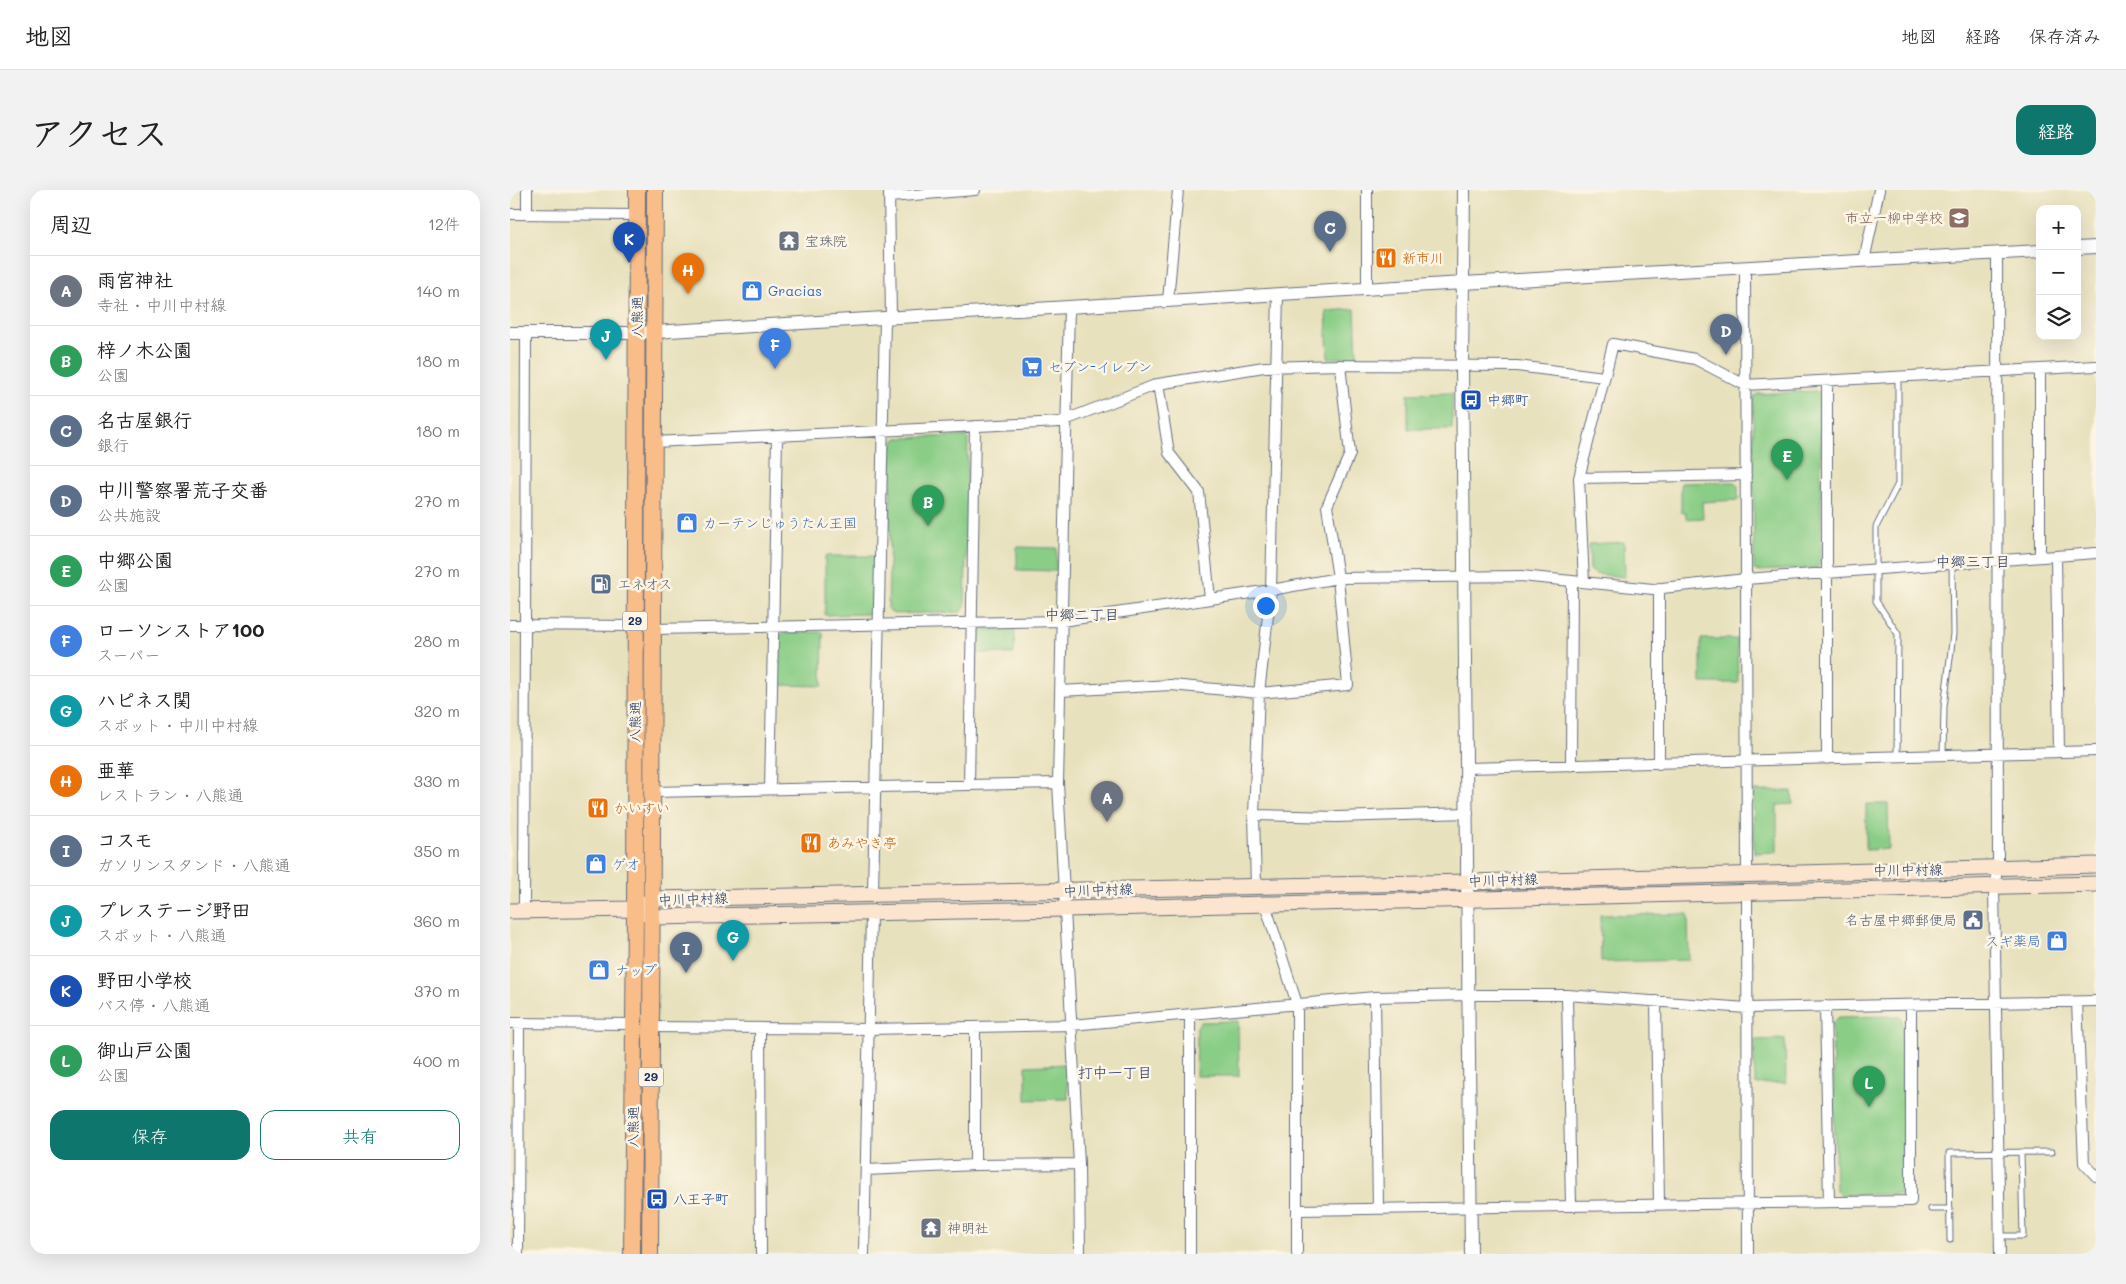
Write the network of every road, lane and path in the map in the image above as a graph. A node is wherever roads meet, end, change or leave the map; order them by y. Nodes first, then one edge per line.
1 (526, 190) edge
2 (637, 190) edge
3 (655, 190) edge
4 (975, 190) edge
5 (1178, 190) edge
6 (1367, 190) edge
7 (1464, 190) edge
8 (1879, 190) edge
9 (889, 194) edge
10 (510, 214) edge
11 (527, 214) junction
12 (637, 215) junction
13 (2096, 247) edge
14 (2081, 248) edge
15 (2036, 250) edge
16 (1997, 253) junction
17 (1864, 261) junction
18 (1745, 267) junction
19 (1463, 283) junction
20 (1367, 288) junction
21 (1278, 294) junction
22 (1168, 300) junction
23 (1069, 306) junction
24 (888, 318) junction
25 (654, 332) junction
26 (510, 333) edge
27 (526, 333) junction
28 (637, 333) junction
29 (1340, 365) junction
30 (1462, 366) junction
31 (2096, 366) edge
32 (1276, 367) junction
33 (2040, 370) junction
34 (1997, 372) junction
35 (1604, 377) junction
36 (1898, 377) junction
37 (1827, 381) junction
38 (1158, 384) junction
39 (1745, 384) junction
40 (1066, 419) junction
41 (975, 426) junction
42 (882, 430) junction
43 (777, 436) junction
44 (654, 442) junction
45 (1746, 475) junction
46 (1579, 478) junction
47 (2096, 552) edge
48 (2056, 556) junction
49 (2040, 557) junction
50 (1997, 560) junction
51 (1952, 563) junction
52 (1877, 569) junction
53 (1827, 573) junction
54 (1465, 577) junction
55 (1338, 578) junction
56 (1746, 579) junction
57 (1572, 581) junction
58 (1584, 582) junction
59 (1659, 588) junction
60 (1271, 590) junction
61 (1210, 599) junction
62 (1062, 621) junction
63 (878, 624) junction
64 (972, 624) junction
65 (510, 625) edge
66 (525, 625) junction
67 (635, 626) junction
68 (773, 626) junction
69 (654, 629) junction
70 (1060, 690) junction
71 (1259, 693) junction
72 (2096, 751) edge
73 (2058, 752) junction
74 (1998, 754) junction
75 (1942, 755) junction
76 (1897, 757) junction
77 (1827, 759) junction
78 (1746, 761) junction
79 (1659, 764) junction
80 (1571, 766) junction
81 (1467, 768) junction
82 (1058, 782) junction
83 (969, 785) junction
84 (875, 787) junction
85 (770, 789) junction
86 (653, 792) junction
87 (1468, 813) junction
88 (1254, 814) junction
89 (2096, 865) edge
90 (1998, 868) junction
91 (1747, 874) junction
92 (1469, 882) junction
93 (2096, 884) edge
94 (1256, 885) junction
95 (1994, 886) junction
96 (1064, 891) junction
97 (873, 894) junction
98 (1747, 894) junction
99 (652, 899) junction
100 (1469, 899) junction
101 (1265, 904) junction
102 (635, 909) junction
103 (1066, 910) junction
104 (517, 911) edge
105 (871, 914) junction
106 (653, 917) junction
107 (1470, 995) junction
108 (1567, 995) junction
109 (1375, 997) junction
110 (1656, 1001) junction
111 (2096, 1001) edge
112 (2077, 1002) junction
113 (1297, 1004) junction
114 (1996, 1004) junction
115 (1911, 1005) junction
116 (1825, 1006) junction
117 (1747, 1008) junction
118 (1190, 1014) junction
119 (514, 1023) edge
120 (634, 1024) junction
121 (1072, 1024) junction
122 (652, 1027) junction
123 (976, 1027) junction
124 (760, 1028) junction
125 (869, 1029) junction
126 (1998, 1152) junction
127 (2021, 1152) junction
128 (2052, 1152) dead end
129 (1079, 1164) junction
130 (975, 1166) junction
131 (866, 1170) junction
132 (2096, 1176) edge
133 (1829, 1202) junction
134 (1748, 1203) junction
135 (1659, 1204) junction
136 (1571, 1206) junction
137 (1471, 1207) junction
138 (1378, 1209) junction
139 (1931, 1209) dead end
140 (1950, 1209) junction
141 (1298, 1210) junction
142 (514, 1229) edge
143 (1999, 1236) junction
144 (1950, 1240) dead end
145 (518, 1254) edge
146 (632, 1254) edge
147 (650, 1254) edge
148 (761, 1254) edge
149 (864, 1254) edge
150 (1080, 1254) edge
151 (1190, 1254) edge
152 (1297, 1254) edge
153 (1471, 1254) edge
154 (1748, 1254) edge
155 (2000, 1254) edge

1 - 11 street
2 - 12 main road, 八熊通 / 29
3 - 25 main road, 八熊通 / 29
4 - 9 street
5 - 22 street
6 - 20 street
7 - 19 street
8 - 17 street
9 - 24 street
10 - 11 street
11 - 12 street
12 - 28 main road, 八熊通 / 29
13 - 14 street
15 - 16 street
16 - 17 street
16 - 34 street
17 - 18 street
18 - 19 street
18 - 39 street
19 - 20 street
19 - 30 street
20 - 21 street
21 - 22 street
21 - 32 street
22 - 23 street
23 - 24 street
23 - 40 street
24 - 25 street
24 - 42 street
25 - 28 street
25 - 44 main road, 八熊通 / 29
26 - 27 street
27 - 28 street
27 - 66 street
28 - 67 main road, 八熊通 / 29
29 - 30 street
29 - 32 street
29 - 55 street
30 - 35 street
30 - 54 street
31 - 33 street
32 - 38 street
32 - 60 street
33 - 34 street
33 - 49 street
34 - 36 street
34 - 50 street
35 - 39 street
35 - 46 street
36 - 37 street
36 - 52 lane
37 - 39 street
37 - 53 street
38 - 40 street
38 - 61 street
39 - 45 street
40 - 41 street
40 - 62 street
41 - 42 street
41 - 64 street
42 - 43 street
42 - 63 street
43 - 44 street
43 - 68 street
44 - 69 main road, 八熊通 / 29
45 - 46 street
45 - 56 street
46 - 58 street
47 - 48 street
48 - 49 street
48 - 73 street
49 - 50 street
50 - 51 street
50 - 74 street
51 - 52 street
51 - 75 lane
52 - 53 street
52 - 76 lane
53 - 56 street
53 - 77 street
54 - 55 street
54 - 57 street
54 - 81 street
55 - 60 street
55 - 71 street
56 - 59 street
56 - 78 street
57 - 58 street
57 - 80 street
58 - 59 street
59 - 79 street
60 - 61 street
60 - 71 street
61 - 62 street
62 - 64 street
62 - 70 street
63 - 64 street
63 - 68 street
63 - 84 street
64 - 83 street
65 - 66 street
66 - 67 street
66 - 104 street
67 - 102 main road, 八熊通 / 29
68 - 69 street
68 - 85 street
69 - 86 main road, 八熊通 / 29
70 - 71 street
70 - 82 street
71 - 88 street
72 - 73 street
73 - 74 street
74 - 75 street
74 - 90 street
75 - 76 street
76 - 77 street
77 - 78 street
78 - 79 street
78 - 91 street
79 - 80 street
80 - 81 street
81 - 87 street
82 - 83 street
82 - 96 street
83 - 84 street
84 - 85 street
84 - 97 street
85 - 86 street
86 - 99 main road, 八熊通 / 29
87 - 88 street
87 - 92 street
88 - 94 street
89 - 90 main road, 中川中村線
90 - 91 main road, 中川中村線
90 - 95 street
91 - 92 main road, 中川中村線
92 - 94 main road, 中川中村線
92 - 100 street
93 - 95 main road, 中川中村線
94 - 96 main road, 中川中村線
95 - 98 main road, 中川中村線
95 - 114 street
96 - 97 main road, 中川中村線
96 - 103 street
97 - 99 main road, 中川中村線
98 - 100 main road, 中川中村線
98 - 117 street
99 - 102 main road, 中川中村線
99 - 106 main road, 八熊通 / 29
100 - 101 main road, 中川中村線
100 - 107 street
101 - 103 main road, 中川中村線
101 - 113 street
102 - 104 main road
102 - 106 main road, 中川中村線
102 - 120 main road, 八熊通 / 29
103 - 105 main road, 中川中村線
103 - 121 street
105 - 106 main road, 中川中村線
105 - 125 street
106 - 122 main road, 八熊通 / 29
107 - 108 street
107 - 109 street
107 - 137 street
108 - 110 street
108 - 136 street
109 - 113 street
109 - 138 street
110 - 117 street
110 - 135 street
111 - 112 street
112 - 114 street
112 - 132 street
113 - 118 street
113 - 141 street
114 - 115 street
114 - 126 street
115 - 116 street
115 - 133 street
116 - 117 street
116 - 133 street
117 - 134 street
118 - 121 street
118 - 151 street
119 - 120 street
119 - 142 street
120 - 146 main road, 八熊通 / 29
121 - 123 street
121 - 129 street
122 - 124 street
122 - 147 main road, 八熊通 / 29
123 - 125 street
123 - 130 street
124 - 125 street
124 - 148 street
125 - 131 street
126 - 127 lane
126 - 140 lane
126 - 143 street
127 - 128 lane
127 - 143 lane
129 - 130 street
129 - 150 street
130 - 131 street
131 - 149 street
133 - 134 street
134 - 135 street
134 - 154 street
135 - 136 street
136 - 137 street
137 - 138 street
137 - 153 street
138 - 141 street
139 - 140 lane
140 - 144 lane
141 - 152 street
142 - 145 street
143 - 155 street

